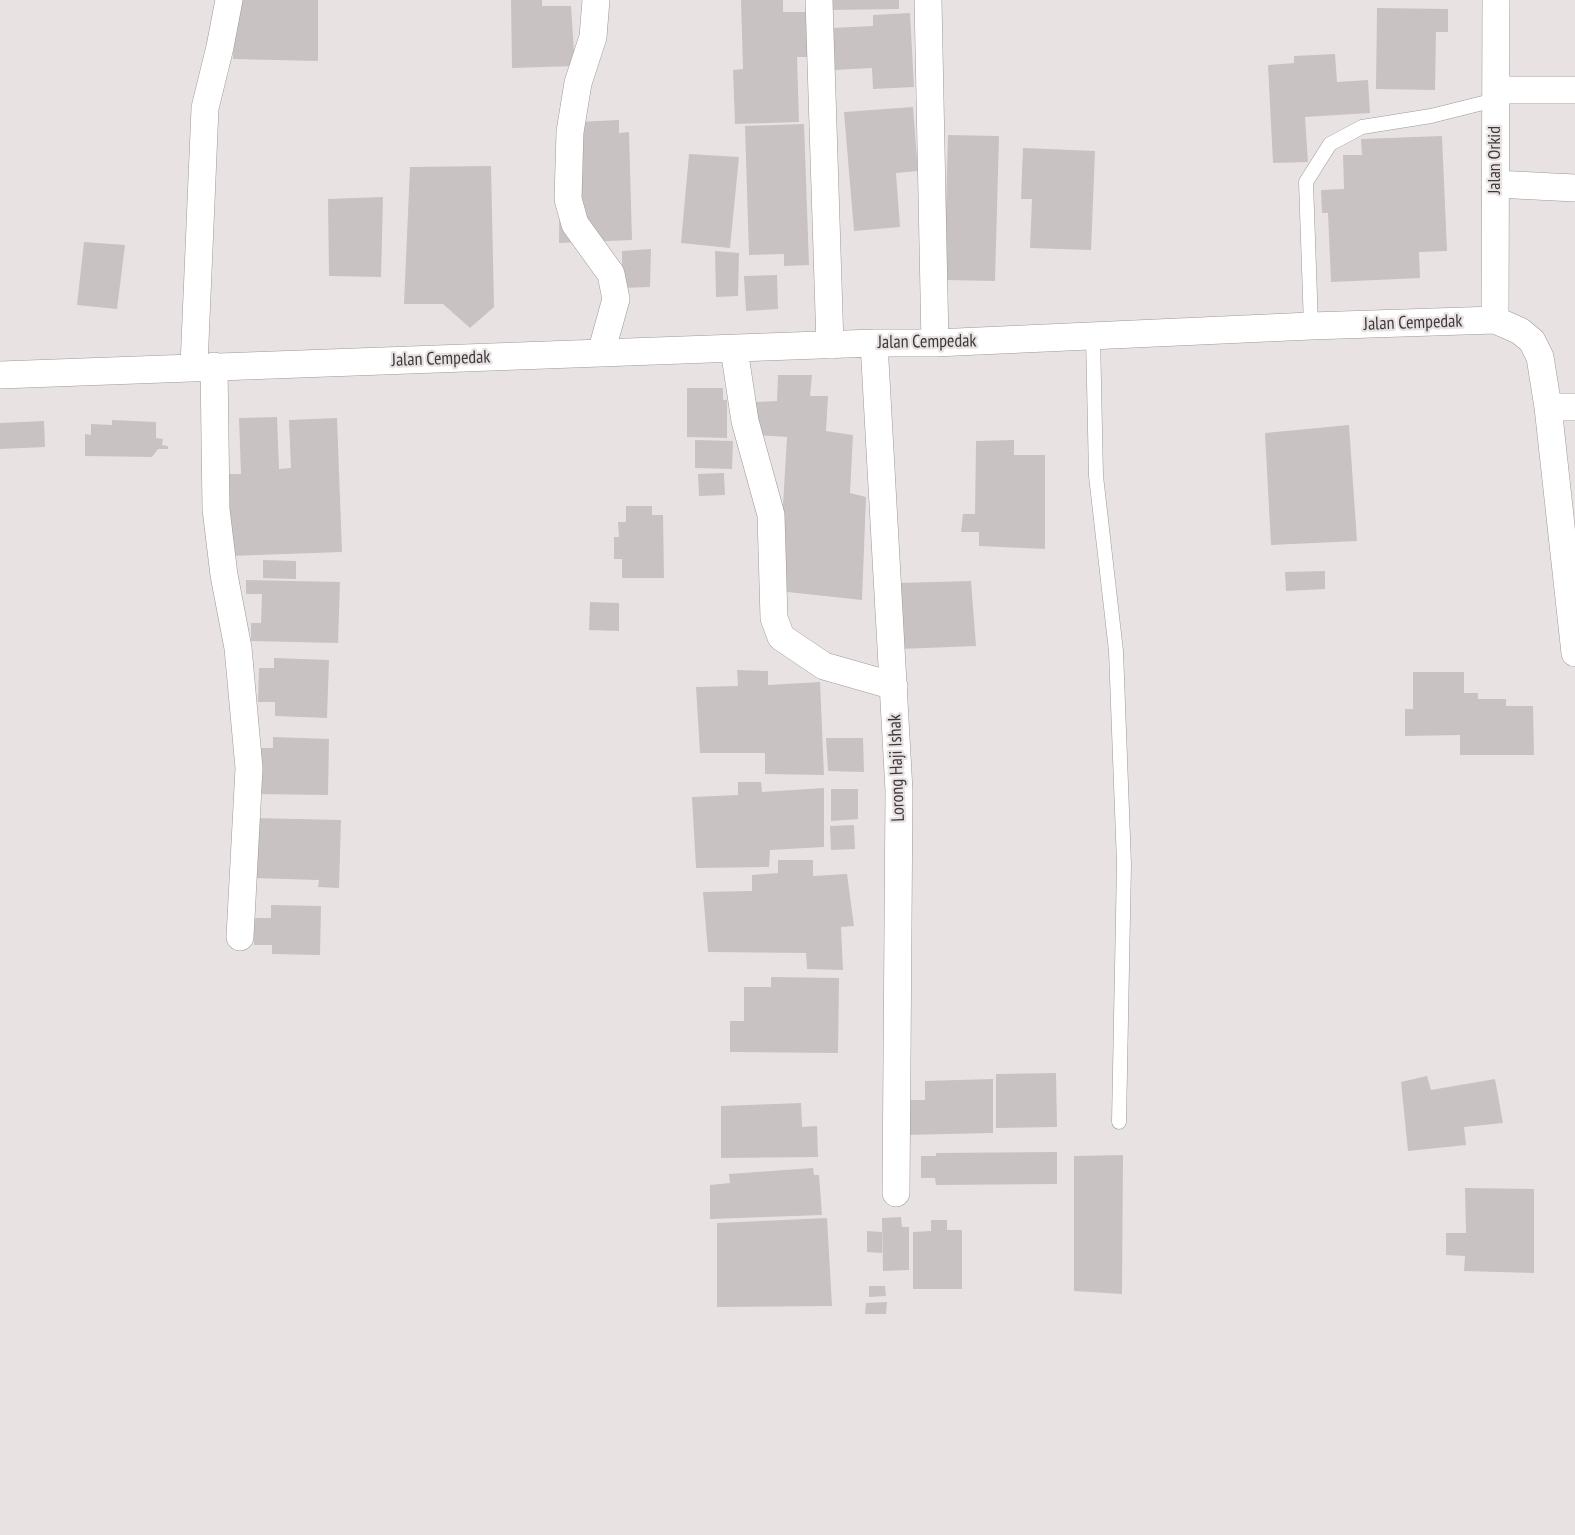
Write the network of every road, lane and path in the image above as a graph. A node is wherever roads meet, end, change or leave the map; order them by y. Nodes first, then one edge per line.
1 (229, 0) edge
2 (596, 0) edge
3 (819, 0) edge
4 (928, 0) edge
5 (1496, 0) edge
6 (1575, 90) edge
7 (1495, 95) junction
8 (1495, 184) junction
9 (1575, 188) edge
10 (1495, 320) junction
11 (1311, 326) junction
12 (1093, 336) junction
13 (874, 343) junction
14 (935, 343) junction
15 (830, 345) junction
16 (734, 349) junction
17 (601, 353) junction
18 (204, 366) junction
19 (0, 375) edge
20 (1548, 407) junction
21 (1575, 407) edge
22 (1575, 653) edge
23 (894, 686) junction
24 (240, 937) dead end
25 (1119, 1122) dead end
26 (896, 1193) dead end

1 - 18 street
2 - 17 street
3 - 15 street
4 - 14 street
5 - 7 street, Jalan Orkid
6 - 7 street
7 - 8 street, Jalan Orkid
7 - 11 lane
8 - 9 street
8 - 10 street, Jalan Orkid
10 - 11 street, Jalan Cempedak
10 - 20 street, Jalan Cempedak
11 - 12 street, Jalan Cempedak
12 - 14 street, Jalan Cempedak
12 - 25 lane
13 - 14 street, Jalan Cempedak
13 - 15 street, Jalan Cempedak
13 - 23 street, Lorong Haji Ishak
15 - 16 street, Jalan Cempedak
16 - 17 street, Jalan Cempedak
16 - 23 street
17 - 18 street, Jalan Cempedak
18 - 19 street, Jalan Cempedak
18 - 24 street
20 - 21 street
20 - 22 street, Jalan Cempedak
23 - 26 street, Lorong Haji Ishak

